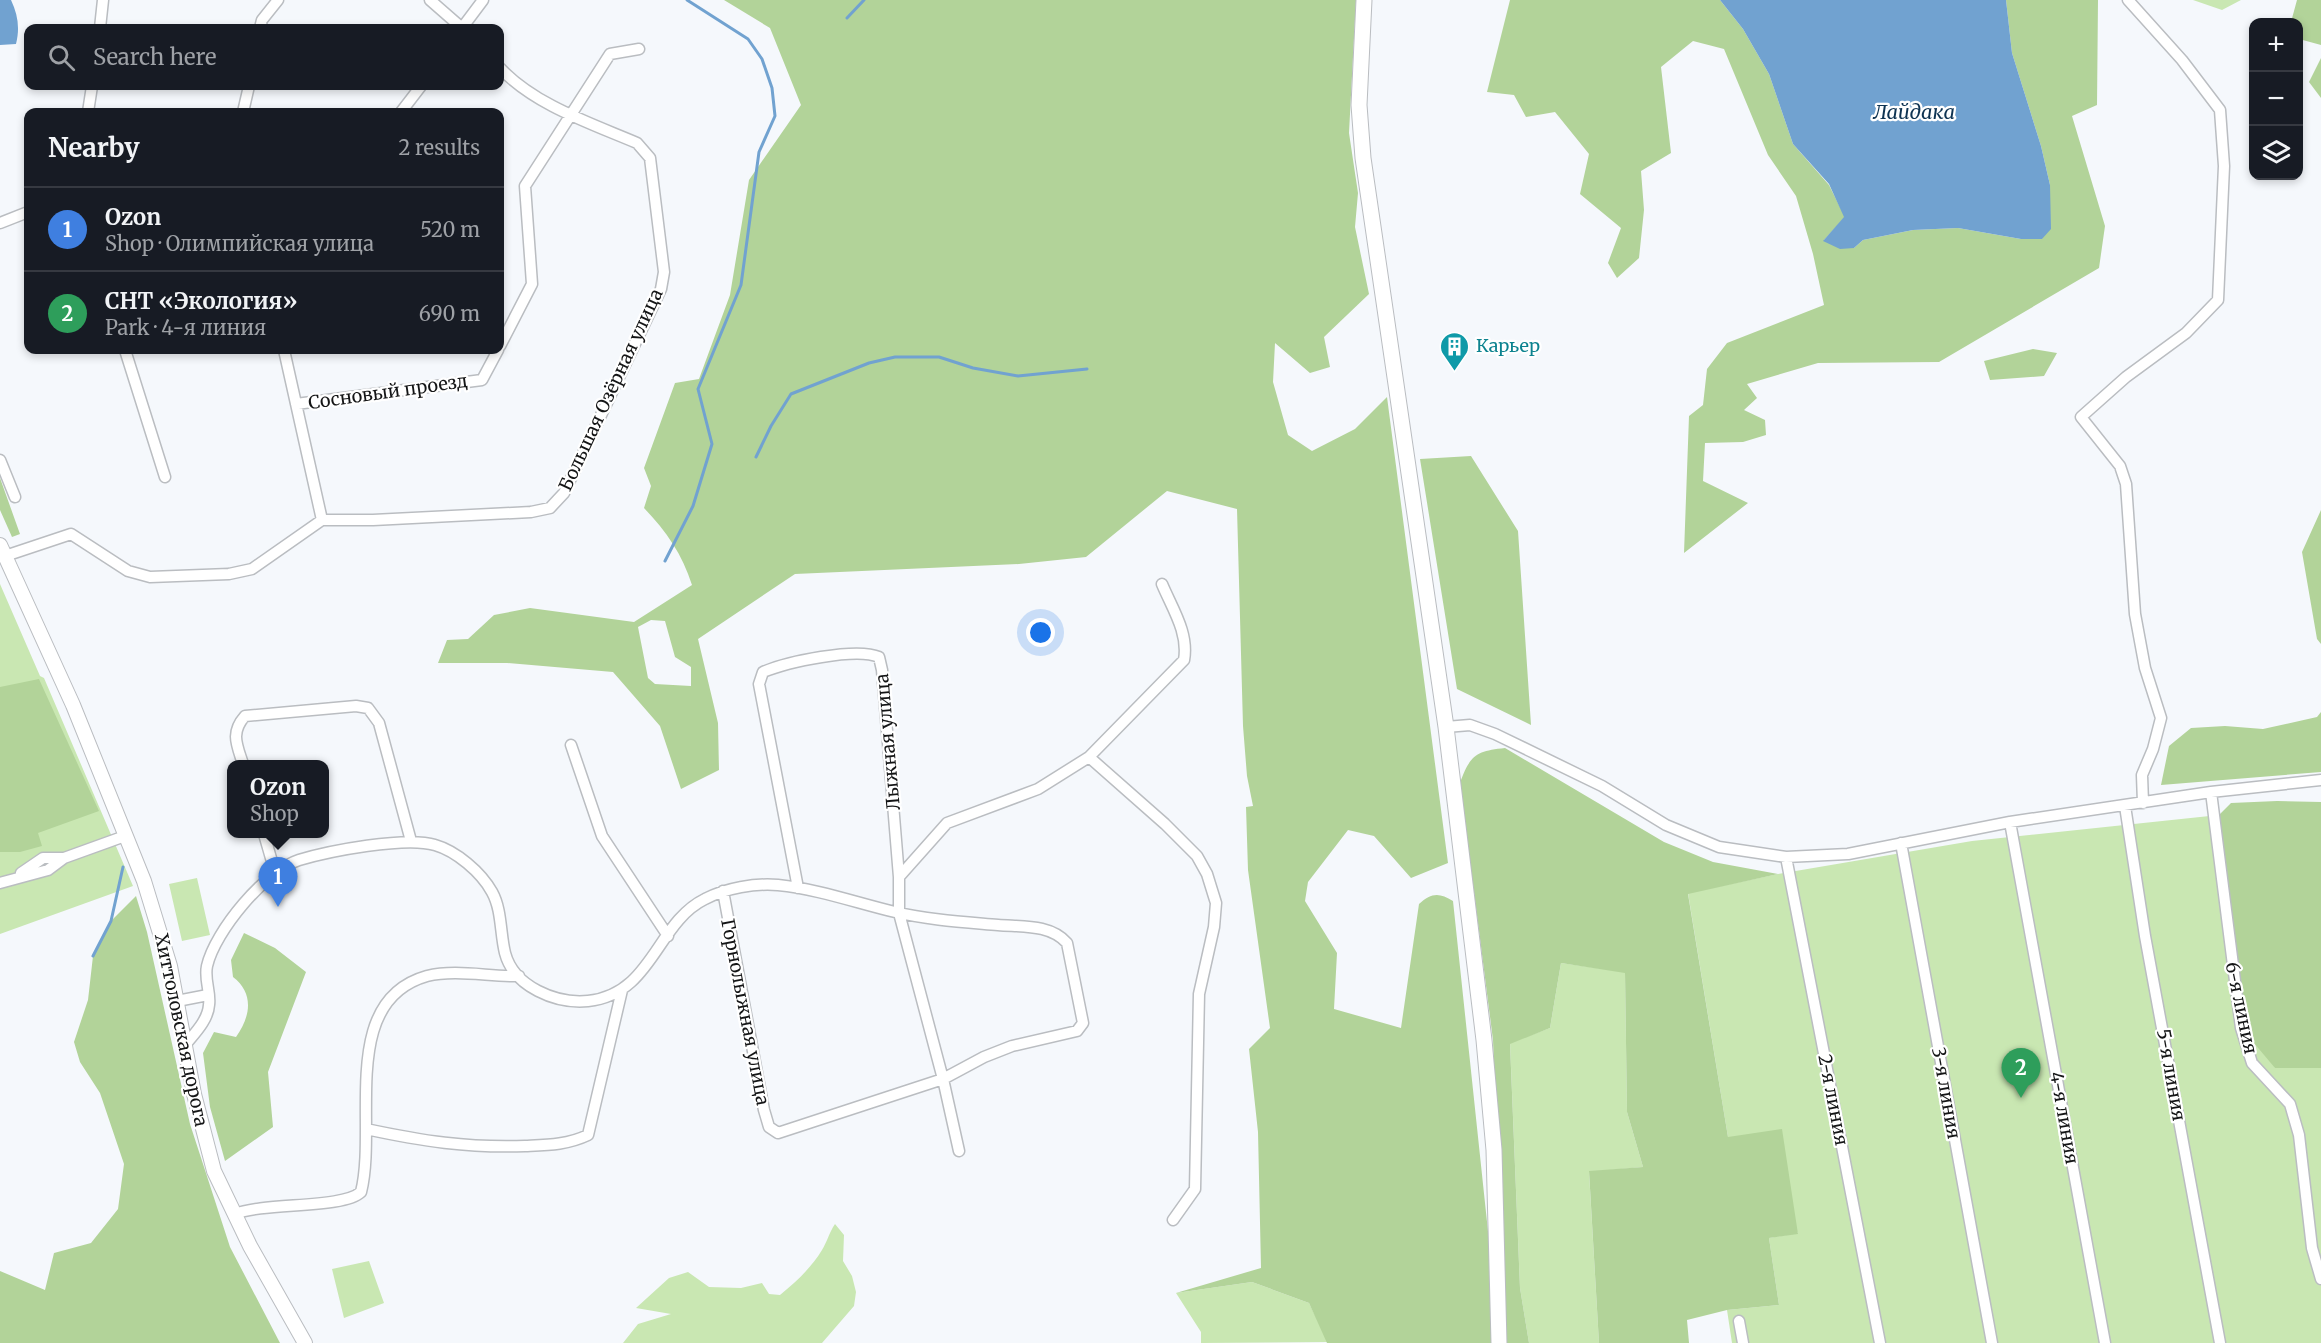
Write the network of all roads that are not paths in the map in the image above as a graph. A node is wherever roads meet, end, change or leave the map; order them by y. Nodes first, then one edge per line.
1 (104, 0) edge
2 (278, 0) edge
3 (430, 0) edge
4 (483, 0) edge
5 (1364, 0) edge
6 (2128, 0) edge
7 (101, 24) edge
8 (261, 24) edge
9 (457, 24) edge
10 (465, 24) edge
11 (639, 49) dead end
12 (504, 72) edge
13 (91, 90) edge
14 (248, 90) edge
15 (418, 90) edge
16 (89, 108) edge
17 (244, 108) edge
18 (404, 108) edge
19 (569, 114) junction
20 (24, 213) edge
21 (0, 222) edge
22 (504, 338) edge
23 (126, 354) edge
24 (285, 354) edge
25 (496, 354) edge
26 (296, 404) junction
27 (0, 460) edge
28 (165, 477) dead end
29 (15, 496) dead end
30 (322, 520) junction
31 (2, 551) edge
32 (1162, 584) dead end
33 (1446, 727) junction
34 (571, 745) dead end
35 (1089, 757) junction
36 (241, 760) edge
37 (2321, 780) edge
38 (2211, 792) junction
39 (2143, 803) junction
40 (2125, 806) junction
41 (2010, 822) junction
42 (125, 836) junction
43 (265, 838) edge
44 (411, 841) junction
45 (1901, 843) junction
46 (1786, 857) junction
47 (276, 872) junction
48 (899, 877) junction
49 (0, 883) edge
50 (798, 888) junction
51 (723, 891) junction
52 (899, 913) junction
53 (668, 936) junction
54 (519, 976) junction
55 (622, 990) junction
56 (208, 995) junction
57 (177, 1001) junction
58 (186, 1044) junction
59 (943, 1079) junction
60 (366, 1129) junction
61 (959, 1151) dead end
62 (235, 1214) junction
63 (1173, 1220) dead end
64 (2321, 1279) edge
65 (1739, 1321) dead end
66 (305, 1343) edge
67 (1499, 1343) edge
68 (1743, 1343) edge
69 (1880, 1343) edge
70 (1992, 1343) edge
71 (2105, 1343) edge
72 (2220, 1343) edge

1 - 7 street
2 - 8 street
3 - 9 street
4 - 10 street
5 - 33 main road
6 - 39 street
11 - 19 street, Сосновый проезд
12 - 19 street, Большая Озёрная улица
13 - 16 street
14 - 17 street
15 - 18 street
19 - 22 street, Сосновый проезд
19 - 30 street, Большая Озёрная улица
20 - 21 street
23 - 28 street
24 - 26 street
25 - 26 street, Сосновый проезд
26 - 30 street
27 - 29 street
30 - 31 street
31 - 42 street, Хиттоловская дорога
32 - 35 street
33 - 46 street
33 - 67 main road
34 - 53 street
35 - 48 street
35 - 63 street
36 - 44 street
37 - 38 street
38 - 39 street
38 - 64 street, 6-я линия
39 - 40 street
40 - 41 street
40 - 72 street, 5-я линия
41 - 45 street
41 - 71 street, 4-я линия
42 - 49 street
42 - 57 street, Хиттоловская дорога
43 - 47 street
44 - 47 street
44 - 54 street
45 - 46 street
45 - 70 street, 3-я линия
46 - 69 street, 2-я линия
47 - 56 street
48 - 50 street, Лыжная улица
48 - 52 street, Лыжная улица
50 - 51 street
50 - 52 street
51 - 53 street
51 - 59 street, Горнолыжная улица
52 - 59 street
52 - 59 street, Горнолыжная улица
53 - 55 street
54 - 55 street
54 - 60 street
55 - 60 street
56 - 57 street
56 - 58 street
57 - 58 street, Хиттоловская дорога
58 - 62 street, Хиттоловская дорога
59 - 61 street
60 - 62 street
62 - 66 street, Хиттоловская дорога
65 - 68 street

